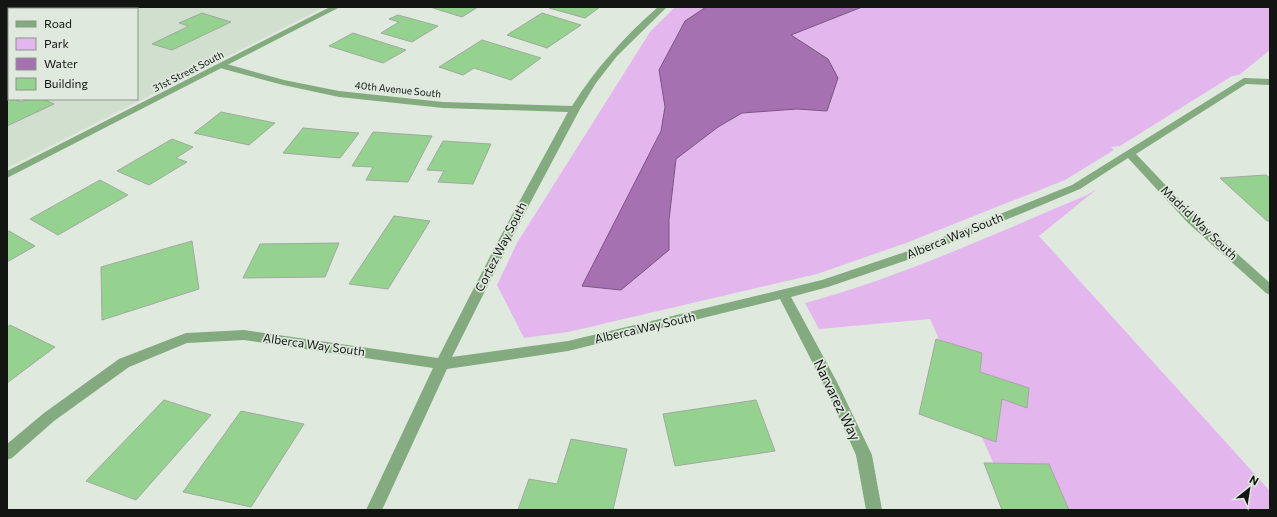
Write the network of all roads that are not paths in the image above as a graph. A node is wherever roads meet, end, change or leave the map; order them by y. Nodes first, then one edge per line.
1 (336, 7) edge
2 (663, 7) edge
3 (223, 66) junction
4 (1270, 82) edge
5 (575, 109) junction
6 (1130, 154) junction
7 (7, 175) edge
8 (1270, 290) edge
9 (784, 295) junction
10 (442, 364) junction
11 (7, 453) edge
12 (374, 510) edge
13 (874, 510) edge

1 - 3 street, 31st Street South
2 - 5 street, Cortez Way South
3 - 5 street, 40th Avenue South
3 - 7 street, 31st Street South
4 - 6 street, Alberca Way South
5 - 10 street, Cortez Way South
6 - 8 street, Madrid Way South
6 - 9 street, Alberca Way South
9 - 10 street, Alberca Way South
9 - 13 street, Narvarez Way
10 - 11 street, Alberca Way South
10 - 12 street, Cortez Way South

